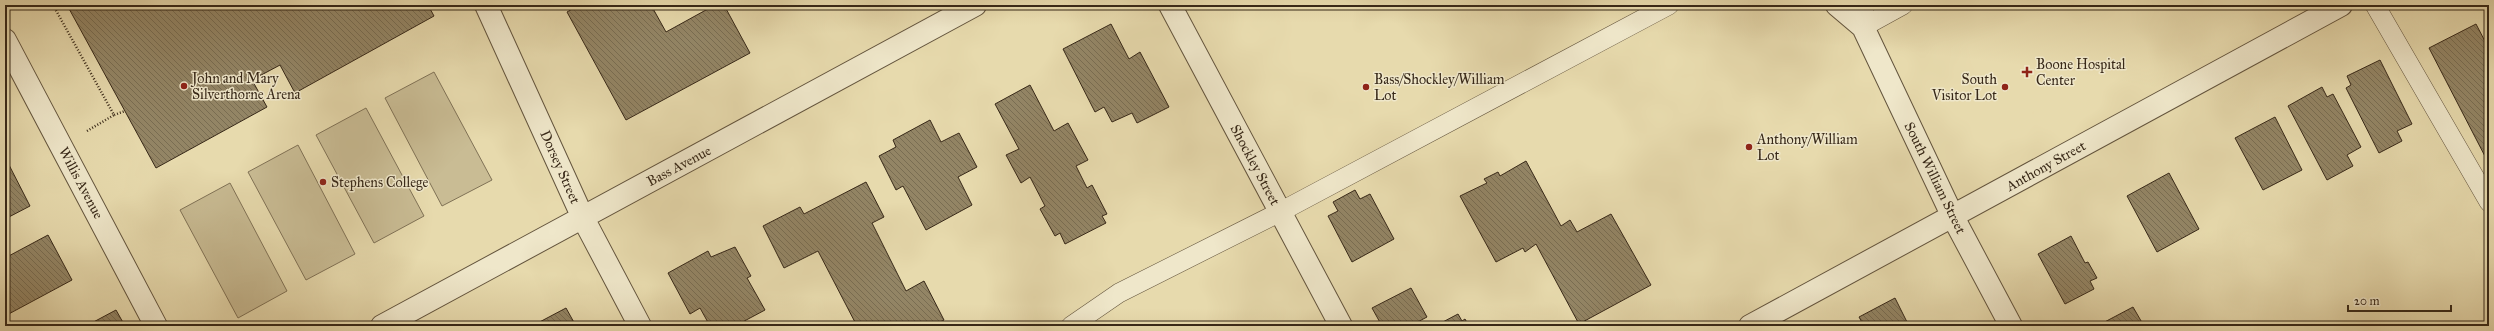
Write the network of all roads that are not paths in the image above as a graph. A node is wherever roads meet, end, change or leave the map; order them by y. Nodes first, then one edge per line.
1 (486, 5) edge
2 (975, 5) edge
3 (1170, 5) edge
4 (1670, 5) edge
5 (1837, 5) edge
6 (1862, 5) edge
7 (1903, 5) edge
8 (2341, 5) edge
9 (2375, 5) edge
10 (1863, 27) junction
11 (5, 40) edge
12 (2489, 202) edge
13 (1280, 212) junction
14 (1953, 217) junction
15 (583, 218) junction
16 (156, 326) edge
17 (382, 326) edge
18 (640, 326) edge
19 (1071, 326) edge
20 (1341, 326) edge
21 (1750, 326) edge
22 (2011, 326) edge

1 - 15 street, Dorsey Street
2 - 15 street, Bass Avenue
3 - 13 street, Shockley Street
4 - 13 lane
5 - 10 street, South William Street
6 - 10 street, South William Street
7 - 10 lane
8 - 14 street, Anthony Street
9 - 12 lane
10 - 14 street, South William Street
11 - 16 street, Willis Avenue
13 - 19 lane
13 - 20 street, Shockley Street
14 - 21 street, Anthony Street
14 - 22 street, South William Street
15 - 17 street, Bass Avenue
15 - 18 street, Dorsey Street

